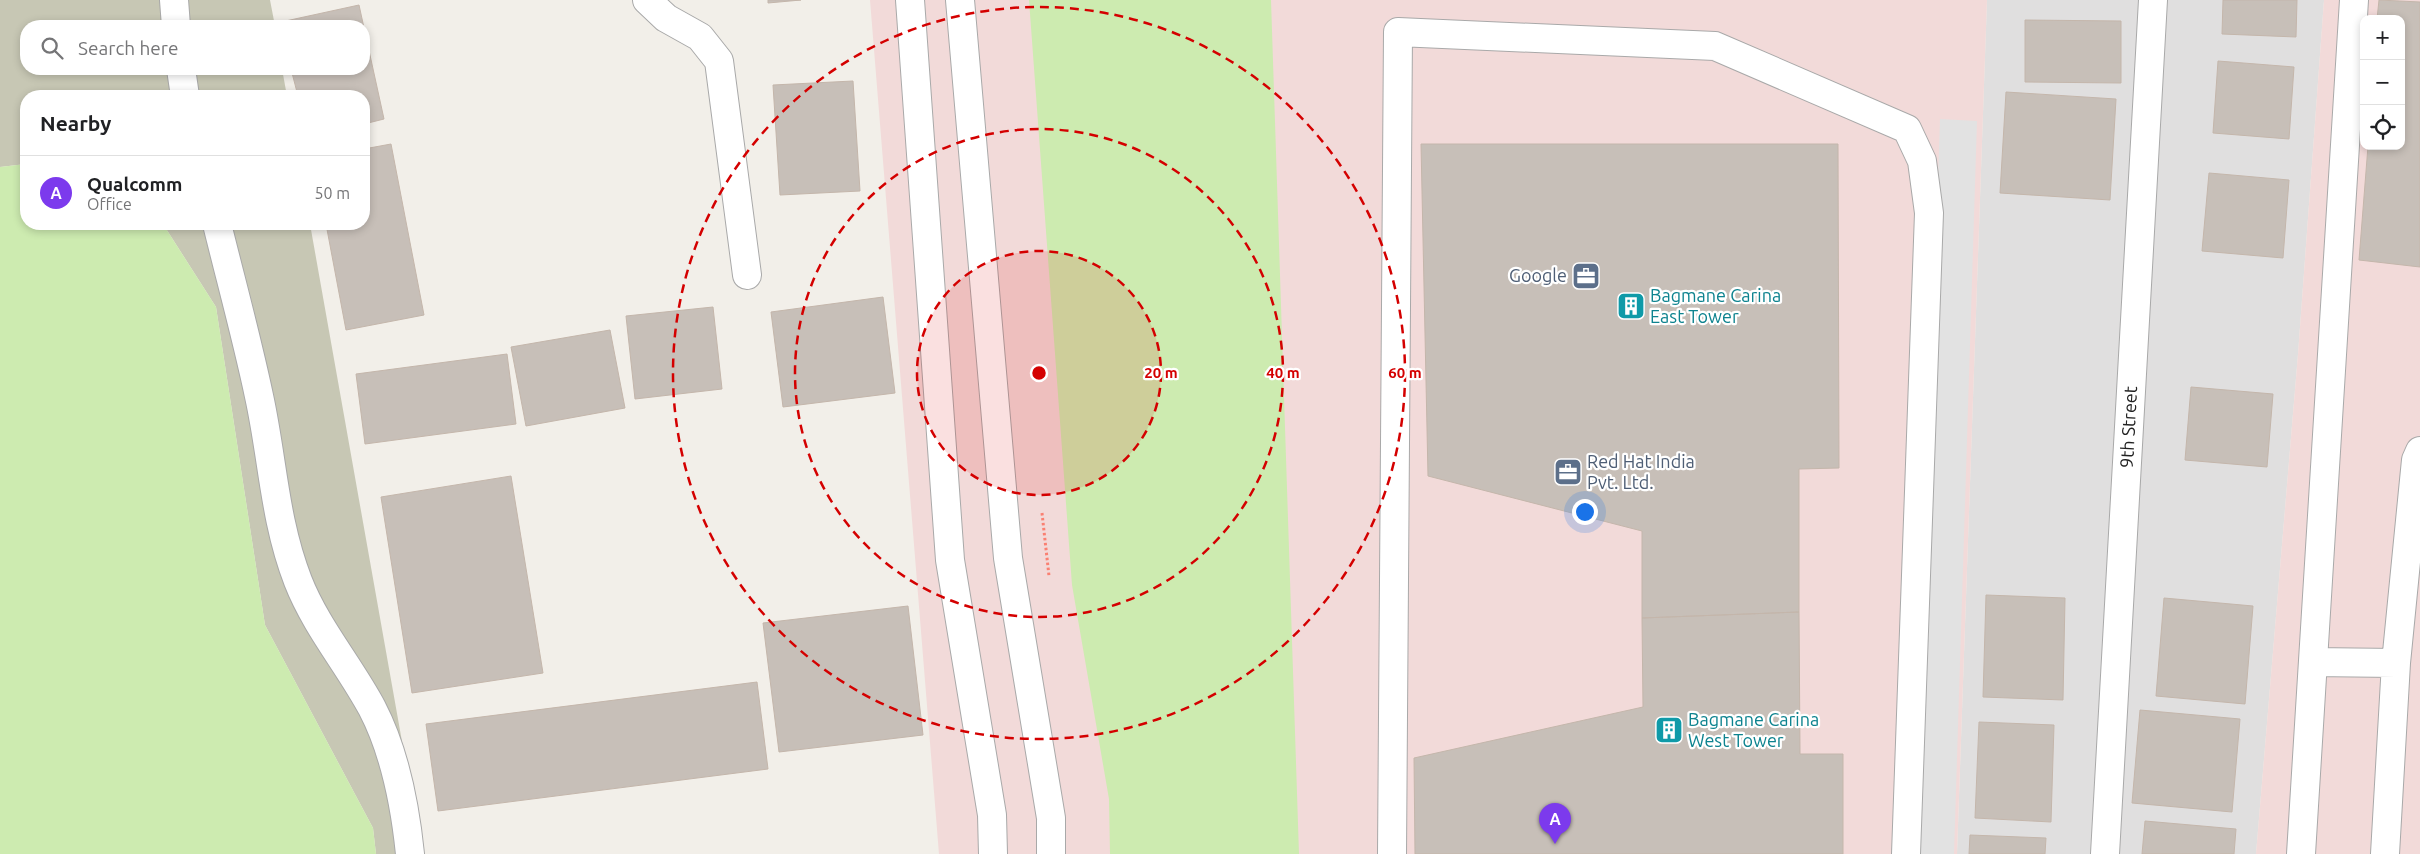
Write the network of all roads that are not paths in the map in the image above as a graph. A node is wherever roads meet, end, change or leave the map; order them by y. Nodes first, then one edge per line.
1 (174, 0) edge
2 (647, 0) edge
3 (910, 0) edge
4 (960, 0) edge
5 (2153, 0) edge
6 (2354, 0) edge
7 (176, 20) edge
8 (182, 75) edge
9 (184, 90) edge
10 (218, 230) edge
11 (747, 275) dead end
12 (2420, 451) edge
13 (2313, 662) junction
14 (2396, 663) junction
15 (410, 854) edge
16 (992, 854) edge
17 (1051, 854) edge
18 (1392, 854) edge
19 (1906, 854) edge
20 (2105, 854) edge
21 (2301, 854) edge
22 (2385, 854) edge

1 - 7 street
2 - 11 street
3 - 16 street
4 - 17 street
5 - 20 street, 9th Street
6 - 13 street
8 - 9 street
10 - 15 street
12 - 14 street
13 - 14 street
13 - 21 street
14 - 22 street
18 - 19 street

